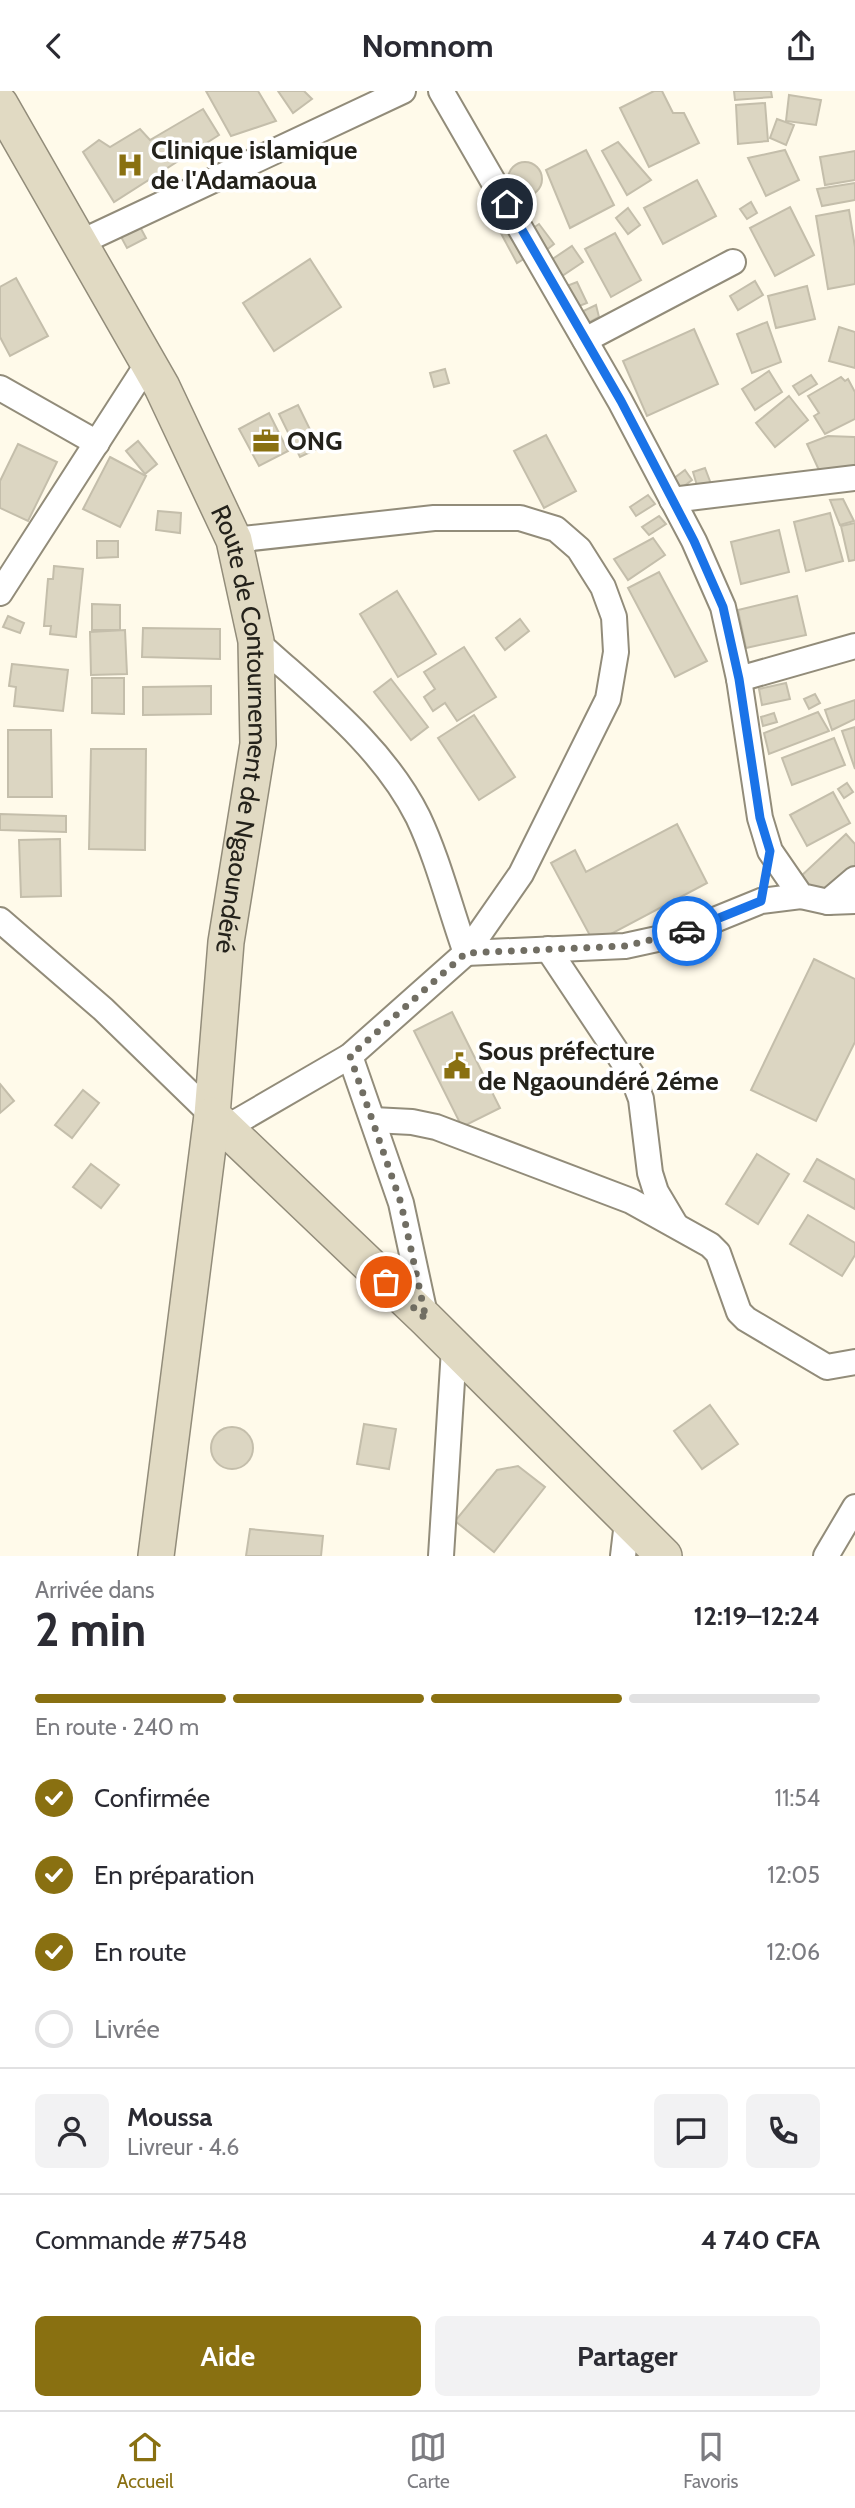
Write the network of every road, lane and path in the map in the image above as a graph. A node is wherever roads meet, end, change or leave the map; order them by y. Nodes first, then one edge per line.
1 (403, 91) edge
2 (441, 91) edge
3 (0, 104) edge
4 (79, 243) junction
5 (733, 262) dead end
6 (585, 340) junction
7 (148, 363) junction
8 (0, 388) edge
9 (97, 443) junction
10 (855, 478) edge
11 (672, 500) junction
12 (234, 540) junction
13 (0, 593) edge
14 (256, 641) junction
15 (855, 646) edge
16 (739, 679) junction
17 (770, 851) junction
18 (855, 879) edge
19 (801, 896) junction
20 (761, 901) junction
21 (855, 901) edge
22 (828, 902) junction
23 (0, 920) edge
24 (548, 949) junction
25 (466, 953) junction
26 (350, 1056) junction
27 (373, 1120) junction
28 (219, 1122) junction
29 (675, 1224) junction
30 (426, 1319) junction
31 (454, 1349) junction
32 (855, 1361) edge
33 (855, 1507) edge
34 (626, 1522) junction
35 (156, 1556) edge
36 (441, 1556) edge
37 (623, 1556) edge
38 (664, 1556) edge
39 (826, 1556) edge

1 - 4 street
2 - 6 street
3 - 4 street, Route de Contournement de Ngaoundéré
4 - 7 street, Route de Contournement de Ngaoundéré
5 - 6 street
6 - 11 street
7 - 9 street
7 - 12 street, Route de Contournement de Ngaoundéré
8 - 9 street
9 - 13 street
10 - 11 street
11 - 16 street
12 - 14 street, Route de Contournement de Ngaoundéré
12 - 25 street
14 - 25 street
14 - 28 street, Route de Contournement de Ngaoundéré
15 - 16 street
16 - 17 street
17 - 19 street
17 - 20 street
18 - 22 street
19 - 20 street
19 - 22 street
20 - 24 street
21 - 22 street
23 - 28 street
24 - 25 street
24 - 29 street
25 - 26 street
26 - 27 street
26 - 28 street
27 - 29 street
27 - 30 street
28 - 30 street
28 - 35 street, Route de Contournement de Ngaoundéré
29 - 32 street
30 - 31 street
31 - 34 street
31 - 36 street
33 - 39 street
34 - 37 street
34 - 38 street

